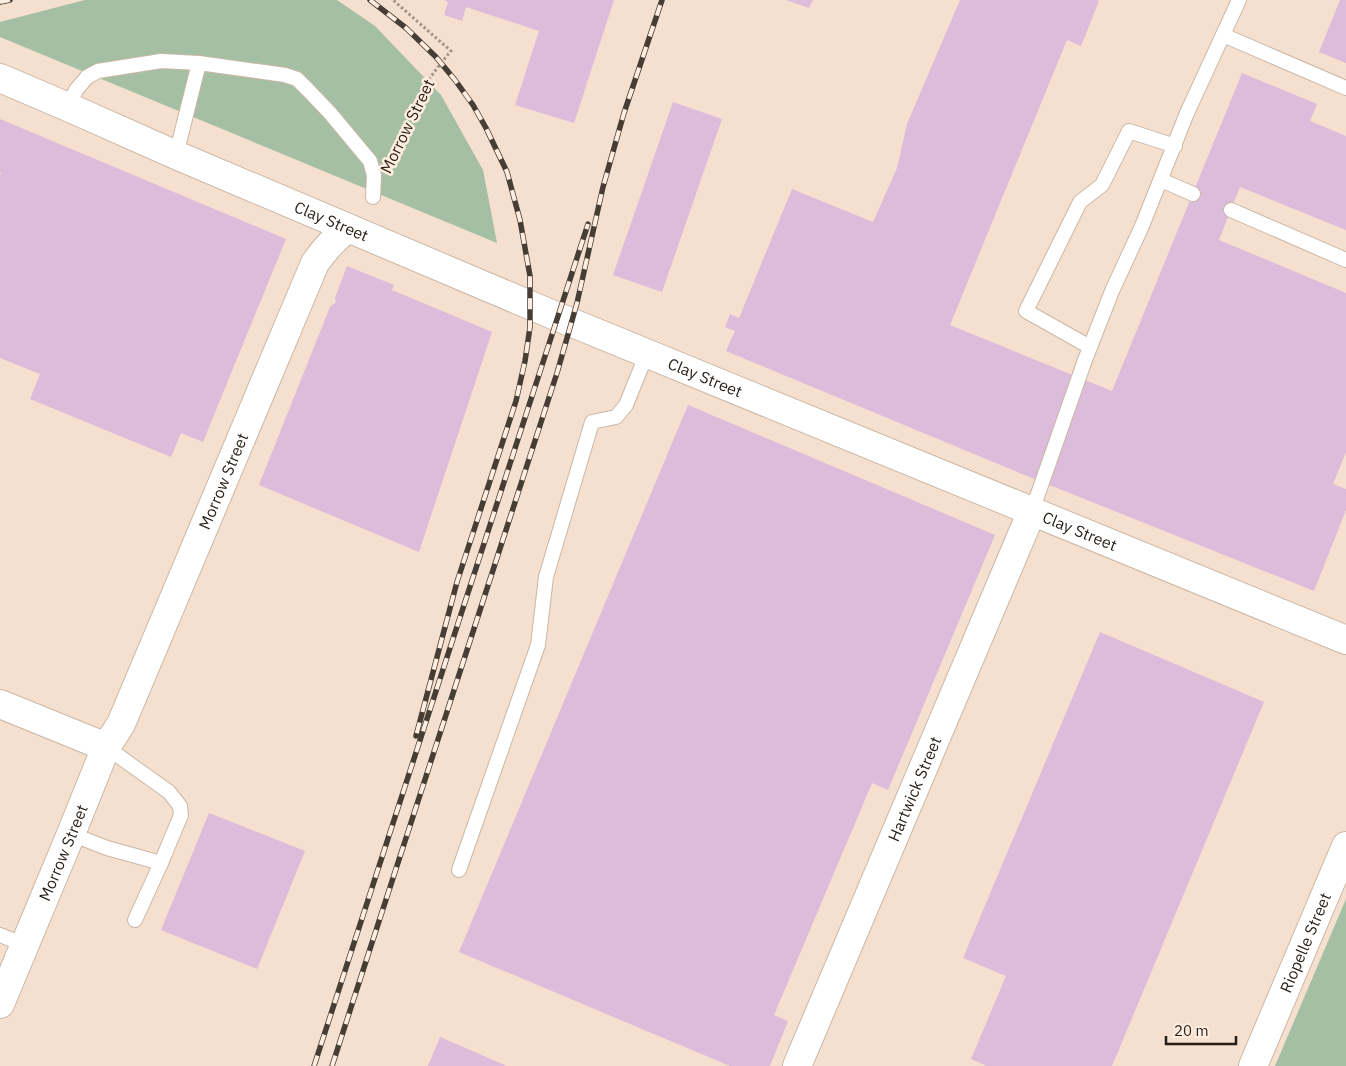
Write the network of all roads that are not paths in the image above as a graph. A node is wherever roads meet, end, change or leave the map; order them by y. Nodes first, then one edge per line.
1 (1239, 0) edge
2 (1223, 35) junction
3 (199, 63) junction
4 (0, 78) edge
5 (1346, 88) edge
6 (68, 107) junction
7 (1175, 146) junction
8 (176, 155) junction
9 (1161, 180) junction
10 (1193, 194) dead end
11 (373, 197) road end
12 (1231, 210) dead end
13 (348, 228) junction
14 (1346, 260) edge
15 (1090, 347) junction
16 (647, 353) junction
17 (1032, 511) junction
18 (1346, 640) edge
19 (0, 704) edge
20 (106, 748) junction
21 (71, 834) junction
22 (1346, 846) edge
23 (161, 863) junction
24 (459, 870) dead end
25 (135, 920) dead end
26 (12, 940) edge
27 (0, 1004) edge
28 (797, 1066) edge
29 (1253, 1066) edge

1 - 2 lane
2 - 5 lane
2 - 7 lane
3 - 6 lane
3 - 8 lane
3 - 11 lane
4 - 6 street, Clay Street
6 - 8 street, Clay Street
7 - 9 lane
7 - 15 lane
8 - 13 street, Clay Street
9 - 10 lane
9 - 15 lane
12 - 14 lane
13 - 16 street, Clay Street
13 - 20 street, Morrow Street
15 - 17 lane
16 - 17 street, Clay Street
16 - 24 lane
17 - 18 street, Clay Street
17 - 28 street, Hartwick Street
19 - 20 street
20 - 21 street, Morrow Street
20 - 23 lane
21 - 23 lane
21 - 26 street, Morrow Street
22 - 29 street, Riopelle Street
23 - 25 lane
26 - 27 street, Morrow Street

